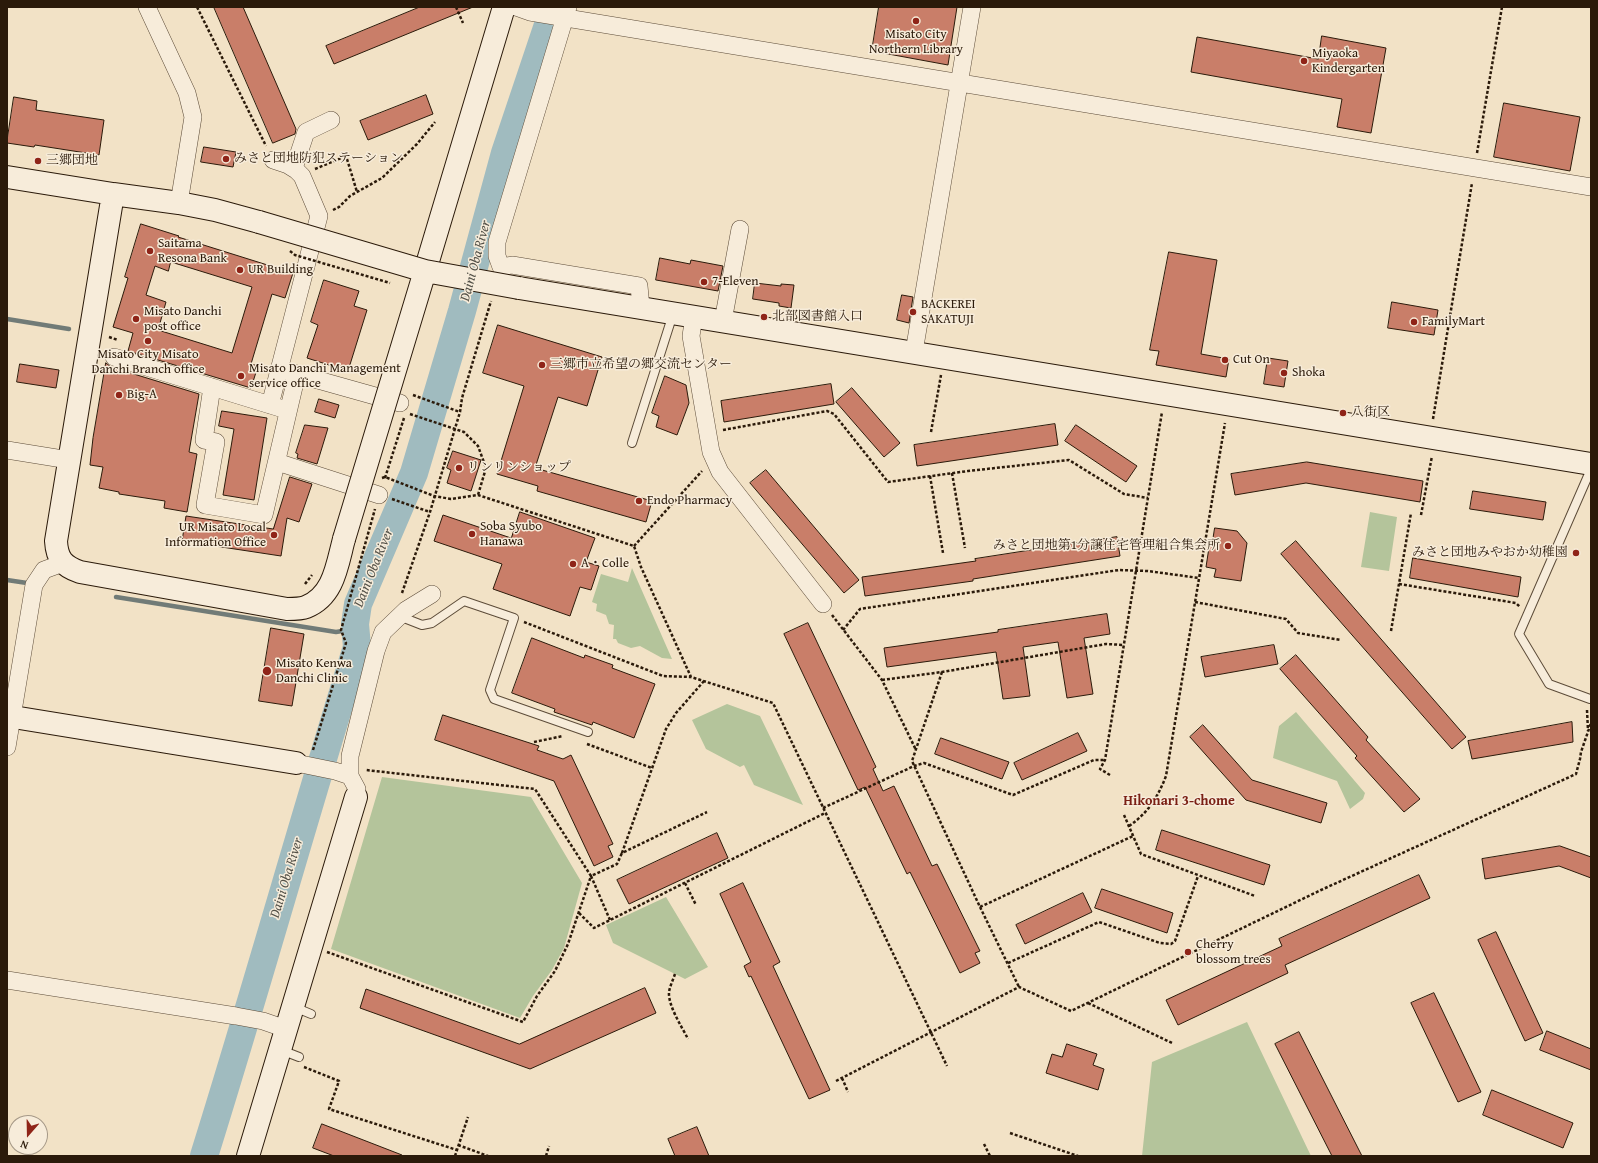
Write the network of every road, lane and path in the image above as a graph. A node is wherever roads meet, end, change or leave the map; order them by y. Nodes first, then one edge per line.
1 (147, 7) edge
2 (197, 7) edge
3 (456, 7) edge
4 (504, 7) edge
5 (972, 7) edge
6 (1502, 7) edge
7 (523, 10) edge
8 (566, 12) edge
9 (463, 23) dead end
10 (959, 83) junction
11 (331, 120) dead end
12 (435, 122) dead end
13 (273, 160) joint
14 (1474, 168) junction
15 (298, 172) junction
16 (7, 177) edge
17 (1591, 187) edge
18 (357, 192) junction
19 (113, 194) junction
20 (179, 203) junction
21 (319, 216) junction
22 (740, 229) dead end
23 (425, 271) junction
24 (491, 299) dead end
25 (641, 307) junction
26 (684, 314) junction
27 (723, 321) junction
28 (110, 330) dead end
29 (111, 350) joint
30 (914, 352) junction
31 (279, 369) junction
32 (941, 371) dead end
33 (297, 374) junction
34 (212, 387) junction
35 (407, 402) junction
36 (270, 405) junction
37 (1157, 407) dead end
38 (289, 410) junction
39 (460, 412) junction
40 (1226, 420) dead end
41 (454, 429) junction
42 (722, 430) dead end
43 (931, 432) dead end
44 (632, 443) dead end
45 (1431, 446) junction
46 (7, 450) edge
47 (69, 460) junction
48 (277, 462) junction
49 (1591, 464) edge
50 (1591, 469) edge
51 (703, 470) dead end
52 (952, 473) junction
53 (930, 476) junction
54 (385, 478) junction
55 (379, 486) junction
56 (478, 495) junction
57 (434, 496) junction
58 (1148, 498) junction
59 (430, 512) junction
60 (1411, 513) dead end
61 (1421, 515) dead end
62 (634, 546) junction
63 (965, 548) dead end
64 (943, 553) dead end
65 (63, 563) junction
66 (1136, 570) junction
67 (314, 572) dead end
68 (1199, 578) junction
69 (1399, 584) junction
70 (302, 587) dead end
71 (432, 594) dead end
72 (1195, 602) junction
73 (823, 604) joint
74 (1527, 614) junction
75 (514, 618) junction
76 (396, 619) junction
77 (843, 630) junction
78 (1391, 631) dead end
79 (1341, 640) dead end
80 (1124, 645) junction
81 (942, 672) junction
82 (691, 677) junction
83 (882, 680) junction
84 (704, 681) junction
85 (1590, 699) edge
86 (9, 716) edge
87 (1591, 723) edge
88 (1588, 731) junction
89 (588, 732) dead end
90 (564, 736) dead end
91 (534, 742) dead end
92 (586, 744) dead end
93 (7, 747) edge
94 (916, 750) junction
95 (1105, 760) junction
96 (302, 764) junction
97 (914, 766) junction
98 (652, 768) junction
99 (366, 770) dead end
100 (342, 773) junction
101 (1110, 774) dead end
102 (356, 797) joint
103 (823, 808) junction
104 (707, 812) dead end
105 (825, 812) junction
106 (1124, 815) dead end
107 (1129, 826) junction
108 (1133, 836) junction
109 (622, 853) junction
110 (591, 876) junction
111 (1198, 876) junction
112 (685, 882) junction
113 (1255, 896) dead end
114 (696, 905) dead end
115 (980, 907) junction
116 (579, 913) junction
117 (610, 920) junction
118 (326, 951) dead end
119 (1008, 963) junction
120 (675, 974) dead end
121 (7, 980) edge
122 (1019, 987) junction
123 (1088, 1003) junction
124 (286, 1029) junction
125 (930, 1032) junction
126 (688, 1039) dead end
127 (1172, 1043) dead end
128 (947, 1066) dead end
129 (302, 1067) dead end
130 (842, 1078) junction
131 (836, 1081) dead end
132 (848, 1092) dead end
133 (468, 1117) dead end
134 (1010, 1133) dead end
135 (984, 1144) dead end
136 (458, 1145) junction
137 (549, 1146) dead end
138 (457, 1150) junction
139 (248, 1156) edge
140 (455, 1156) edge
141 (488, 1156) edge
142 (546, 1156) edge
143 (990, 1156) edge
144 (1078, 1156) edge

1 - 20 street
2 - 13 path
3 - 9 path
4 - 23 street
5 - 10 street
6 - 14 path
7 - 8 street
8 - 10 street
8 - 25 street
10 - 14 street
10 - 30 street
11 - 15 street
12 - 18 path
13 - 15 street
14 - 17 street
14 - 45 path
15 - 18 path
15 - 21 street
16 - 19 street
18 - 21 path
19 - 20 street
19 - 47 street
20 - 23 street, bridge
21 - 31 street
22 - 27 street
23 - 25 street, bridge
23 - 65 street, bridge
24 - 39 path
25 - 26 street
26 - 27 street
26 - 44 lane
26 - 73 street
27 - 30 street
28 - 29 path
29 - 34 street
30 - 45 street
31 - 33 street
31 - 36 street
32 - 43 path
33 - 35 street
33 - 38 street
34 - 36 street
34 - 48 street
35 - 39 path
35 - 41 path
35 - 54 path
36 - 38 street
37 - 58 path
38 - 48 street
39 - 41 path
40 - 68 path
41 - 56 path
41 - 57 path
42 - 53 path
45 - 49 street
45 - 61 path
46 - 47 street
47 - 65 street
48 - 55 street
50 - 74 lane
51 - 62 path
52 - 53 path
52 - 58 path
52 - 63 path
53 - 64 path
54 - 55 path
54 - 55 path
54 - 57 path
55 - 59 path
55 - 96 path
56 - 57 path
56 - 62 path
57 - 59 path
58 - 66 path
59 - 76 path
60 - 69 path
62 - 82 path
65 - 86 street
66 - 68 path
66 - 77 path
66 - 80 path
67 - 70 path
68 - 72 path
69 - 74 path
69 - 78 path
71 - 76 street
72 - 79 path
72 - 107 path
73 - 77 path
74 - 85 lane
75 - 76 lane
75 - 82 path
75 - 89 lane
76 - 100 street
77 - 83 path
80 - 81 path
80 - 95 path
81 - 83 path
81 - 94 path
82 - 84 path
83 - 94 path
84 - 98 path
84 - 103 path
85 - 88 path
86 - 93 street
86 - 96 street
87 - 88 path
88 - 123 path
90 - 91 path
92 - 98 path
94 - 97 path
95 - 97 path
95 - 101 path
96 - 100 street
97 - 103 path
97 - 115 path
98 - 109 path
99 - 110 path
100 - 102 street
102 - 124 street
103 - 105 path
104 - 109 path
105 - 112 path
105 - 125 path
106 - 107 path
107 - 108 path
108 - 111 path
108 - 115 path
109 - 110 path
110 - 116 path
110 - 117 path
111 - 113 path
111 - 119 path
112 - 114 path
112 - 117 path
115 - 119 path
116 - 117 path
116 - 118 path
119 - 122 path
120 - 126 path
121 - 124 street
122 - 123 path
122 - 125 path
123 - 127 path
124 - 139 street
125 - 128 path
125 - 130 path
129 - 138 path
130 - 131 path
130 - 132 path
133 - 136 path
134 - 144 path
135 - 143 path
136 - 138 path
136 - 141 path
137 - 142 path
138 - 140 path

